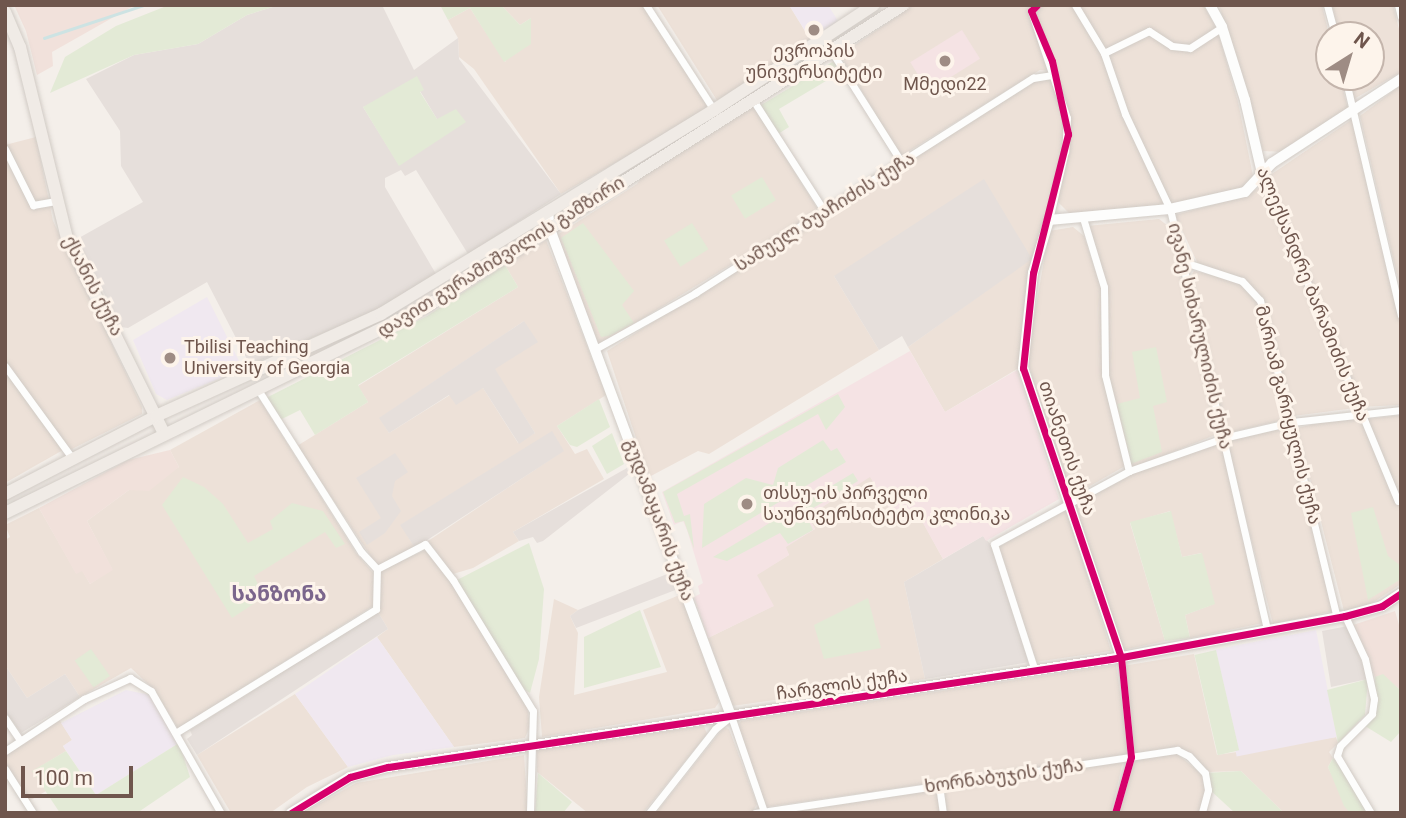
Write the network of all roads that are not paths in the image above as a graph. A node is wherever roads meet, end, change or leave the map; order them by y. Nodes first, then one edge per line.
1 (646, 5) edge
2 (874, 5) edge
3 (903, 5) edge
4 (1075, 5) edge
5 (1210, 5) edge
6 (1398, 5) edge
7 (1034, 8) edge
8 (5, 12) edge
9 (1401, 17) edge
10 (1222, 27) junction
11 (823, 38) junction
12 (832, 51) junction
13 (1104, 53) junction
14 (1053, 75) junction
15 (1401, 79) edge
16 (1349, 91) edge
17 (753, 100) junction
18 (714, 110) junction
19 (1354, 110) junction
20 (5, 149) edge
21 (902, 163) junction
22 (1262, 173) junction
23 (56, 201) junction
24 (1170, 209) junction
25 (825, 212) junction
26 (543, 214) junction
27 (1083, 218) junction
28 (1049, 220) junction
29 (550, 229) junction
30 (1181, 261) junction
31 (1401, 316) edge
32 (595, 349) junction
33 (5, 366) edge
34 (258, 390) junction
35 (1401, 410) edge
36 (1359, 412) junction
37 (156, 416) junction
38 (1292, 422) junction
39 (164, 433) junction
40 (1223, 438) junction
41 (72, 458) junction
42 (1129, 471) junction
43 (5, 494) edge
44 (1398, 501) dead end
45 (1070, 503) junction
46 (7, 510) edge
47 (377, 569) junction
48 (1401, 593) edge
49 (1341, 617) junction
50 (1268, 630) junction
51 (1121, 657) junction
52 (1035, 671) junction
53 (731, 716) junction
54 (5, 718) edge
55 (177, 732) junction
56 (20, 740) junction
57 (534, 745) junction
58 (5, 751) edge
59 (1131, 757) junction
60 (5, 769) edge
61 (939, 786) junction
62 (761, 812) edge
63 (33, 813) edge
64 (221, 813) edge
65 (291, 813) edge
66 (530, 813) edge
67 (649, 813) edge
68 (943, 813) edge
69 (1115, 813) edge
70 (1202, 813) edge
71 (1371, 813) edge

1 - 18 street
2 - 11 main road, დავით გურამიშვილის გამზირი
3 - 12 main road, დავით გურამიშვილის გამზირი
4 - 13 street, ივანე სიხარულიძის ქუჩა
5 - 10 street, ალექსანდრე ბარამიძის ქუჩა
6 - 9 street
7 - 14 street, თიანეთის ქუჩა
8 - 23 main road, ქსანის ქუჩა
10 - 13 street
10 - 22 street, ალექსანდრე ბარამიძის ქუჩა
11 - 12 street
11 - 18 main road, დავით გურამიშვილის გამზირი
12 - 17 main road, დავით გურამიშვილის გამზირი
12 - 21 street
13 - 24 street, ივანე სიხარულიძის ქუჩა
14 - 21 street, სამუელ ბუაჩიძის ქუჩა
14 - 28 street, თიანეთის ქუჩა
15 - 19 street
16 - 19 street
17 - 25 street
17 - 29 main road, დავით გურამიშვილის გამზირი
18 - 26 main road, დავით გურამიშვილის გამზირი
19 - 22 street
19 - 31 street
20 - 23 street
21 - 25 street, სამუელ ბუაჩიძის ქუჩა
22 - 24 street
22 - 36 street, ალექსანდრე ბარამიძის ქუჩა
23 - 37 main road, ქსანის ქუჩა
24 - 27 street
24 - 30 street, ივანე სიხარულიძის ქუჩა
25 - 32 street, სამუელ ბუაჩიძის ქუჩა
26 - 29 street, გუდამაყარის ქუჩა
26 - 37 main road, დავით გურამიშვილის გამზირი
27 - 28 street
27 - 42 street
28 - 45 street, თიანეთის ქუჩა
29 - 32 street, გუდამაყარის ქუჩა
29 - 34 main road, დავით გურამიშვილის გამზირი
30 - 38 street, მარიამ გარიყულის ქუჩა
30 - 40 street, ივანე სიხარულიძის ქუჩა
32 - 53 street, გუდამაყარის ქუჩა
33 - 41 street
34 - 39 main road, დავით გურამიშვილის გამზირი
34 - 47 street
35 - 36 street
36 - 38 street
36 - 44 street, ალექსანდრე ბარამიძის ქუჩა
37 - 39 main road, ქსანის ქუჩა
37 - 41 main road, დავით გურამიშვილის გამზირი
38 - 40 street
38 - 49 street, მარიამ გარიყულის ქუჩა
39 - 46 main road, დავით გურამიშვილის გამზირი
40 - 42 street
40 - 50 street, ივანე სიხარულიძის ქუჩა
41 - 43 main road, დავით გურამიშვილის გამზირი
42 - 45 street
45 - 51 street, თიანეთის ქუჩა
45 - 52 street
47 - 55 street
47 - 57 street
48 - 49 street, ჩარგლის ქუჩა
49 - 50 street, ჩარგლის ქუჩა
49 - 71 street, მარიამ გარიყულის ქუჩა
50 - 51 street, ჩარგლის ქუჩა
51 - 52 street, ჩარგლის ქუჩა
51 - 59 street, თიანეთის ქუჩა
52 - 53 street, ჩარგლის ქუჩა
53 - 57 street, ჩარგლის ქუჩა
53 - 62 street, გუდამაყარის ქუჩა
53 - 67 street
54 - 56 street
55 - 56 street
55 - 64 street
56 - 58 street
57 - 65 street, ჩარგლის ქუჩა
57 - 66 street
59 - 61 street, ხორნაბუჯის ქუჩა
59 - 69 street, თიანეთის ქუჩა
59 - 70 street, ხორნაბუჯის ქუჩა
60 - 63 street
61 - 62 street, ხორნაბუჯის ქუჩა
61 - 68 street

